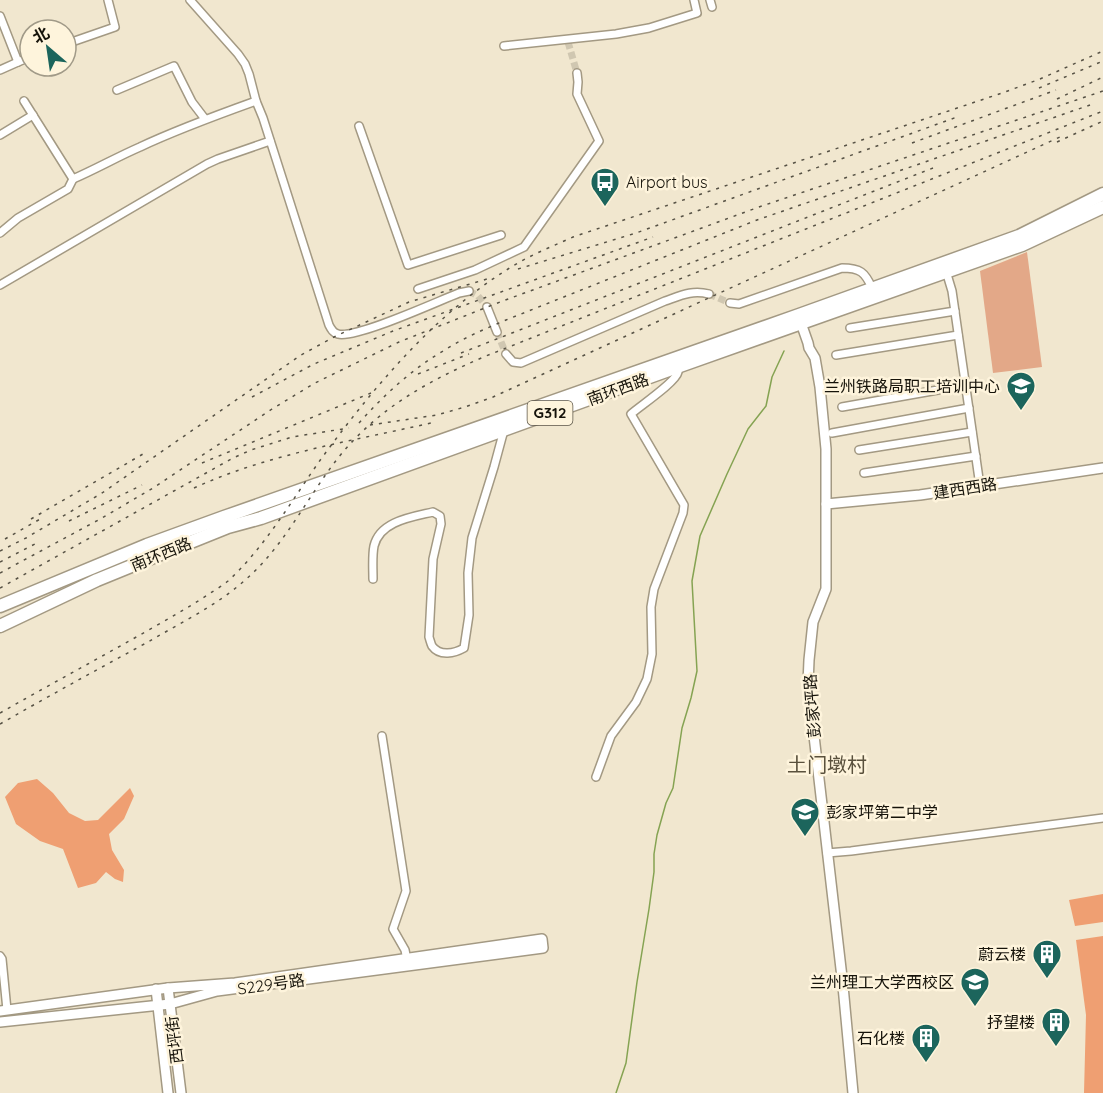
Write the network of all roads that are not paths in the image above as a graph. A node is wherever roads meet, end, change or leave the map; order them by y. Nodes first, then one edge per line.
1 (108, 0) edge
2 (190, 0) edge
3 (694, 0) edge
4 (0, 16) edge
5 (78, 40) edge
6 (504, 46) dead end
7 (18, 62) joint
8 (0, 70) edge
9 (577, 73) tunnel mouth
10 (117, 90) dead end
11 (24, 101) dead end
12 (256, 101) junction
13 (33, 115) junction
14 (205, 119) junction
15 (359, 126) dead end
16 (0, 135) edge
17 (270, 141) junction
18 (73, 180) junction
19 (1103, 194) edge
20 (1103, 207) edge
21 (0, 233) edge
22 (501, 235) dead end
23 (945, 268) junction
24 (0, 285) edge
25 (872, 288) junction
26 (418, 289) dead end
27 (469, 291) dead end
28 (709, 294) tunnel mouth
29 (730, 303) tunnel mouth
30 (487, 307) tunnel mouth
31 (955, 311) junction
32 (801, 323) junction
33 (850, 328) dead end
34 (497, 332) tunnel mouth
35 (958, 335) junction
36 (506, 354) dead end
37 (836, 355) dead end
38 (677, 367) junction
39 (966, 385) junction
40 (842, 407) dead end
41 (969, 408) junction
42 (504, 430) junction
43 (972, 432) junction
44 (832, 433) dead end
45 (859, 450) dead end
46 (976, 456) junction
47 (1103, 468) edge
48 (864, 473) dead end
49 (980, 486) junction
50 (825, 504) junction
51 (373, 579) dead end
52 (0, 606) edge
53 (0, 626) edge
54 (382, 736) dead end
55 (596, 777) dead end
56 (1103, 818) edge
57 (827, 853) junction
58 (542, 943) dead end
59 (0, 956) edge
60 (408, 962) junction
61 (168, 988) junction
62 (156, 989) junction
63 (170, 1004) junction
64 (157, 1005) junction
65 (3, 1011) edge
66 (0, 1022) edge
67 (168, 1093) edge
68 (181, 1093) edge
69 (854, 1093) edge

1 - 5 street
2 - 12 street
3 - 6 street
4 - 7 street
7 - 8 street
9 - 26 street
10 - 14 street
11 - 13 street
12 - 14 street
12 - 17 street
13 - 16 street
13 - 18 street
14 - 18 street
15 - 22 street
17 - 24 street
17 - 27 street
18 - 21 street
19 - 23 highway, 南环西路 / G312
20 - 23 highway, 南环西路 / G312
23 - 25 highway, 南环西路 / G312
23 - 31 street
23 - 32 highway, 南环西路 / G312
25 - 29 street
25 - 52 highway, 南环西路 / G312
28 - 36 street
30 - 34 street
31 - 33 street
31 - 35 street
32 - 38 highway, 南环西路 / G312
32 - 50 street, 彭家坪路
35 - 37 street
35 - 39 street
38 - 42 highway, 南环西路 / G312
38 - 55 street
39 - 40 street
39 - 41 street
41 - 43 street
41 - 44 street
42 - 51 street
42 - 53 highway, 南环西路 / G312
43 - 45 street
43 - 46 street
46 - 48 street
46 - 49 street
47 - 49 street, 建西西路
49 - 50 street, 建西西路
50 - 57 street, 彭家坪路
54 - 60 street
56 - 57 street
57 - 69 street, 彭家坪路
58 - 60 street, S229号路
59 - 65 street
60 - 61 street, S229号路
60 - 63 street, S229号路
61 - 62 street, S229号路
61 - 63 street, 西坪街
62 - 64 street, 西坪街
62 - 65 street, S229号路
63 - 64 street, S229号路
63 - 68 street, 西坪街
64 - 66 street, S229号路
64 - 67 street, 西坪街

